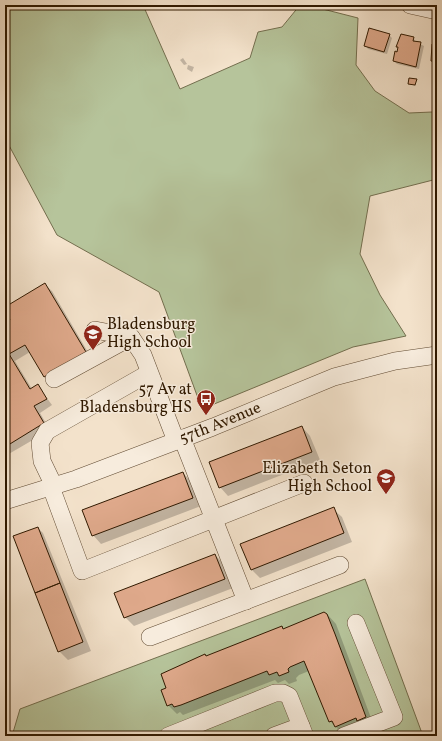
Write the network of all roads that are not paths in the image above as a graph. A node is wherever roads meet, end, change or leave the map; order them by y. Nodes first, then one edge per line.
1 (410, 5) edge
2 (437, 11) edge
3 (95, 330) dead end
4 (131, 337) junction
5 (437, 355) edge
6 (150, 373) junction
7 (54, 379) dead end
8 (179, 440) junction
9 (304, 483) dead end
10 (52, 487) junction
11 (5, 501) edge
12 (214, 519) junction
13 (340, 565) dead end
14 (246, 601) junction
15 (356, 623) dead end
16 (150, 637) dead end
17 (303, 731) edge
18 (168, 736) edge
19 (274, 736) edge
20 (344, 736) edge

1 - 2 street
3 - 4 street
4 - 6 street
4 - 7 street
5 - 8 street, 57th Avenue
6 - 8 street
6 - 10 street
8 - 10 street, 57th Avenue
8 - 12 street
9 - 12 street
10 - 11 street, 57th Avenue
10 - 12 street
12 - 14 street
13 - 14 street
14 - 16 street
15 - 20 street
17 - 18 street
17 - 19 street

